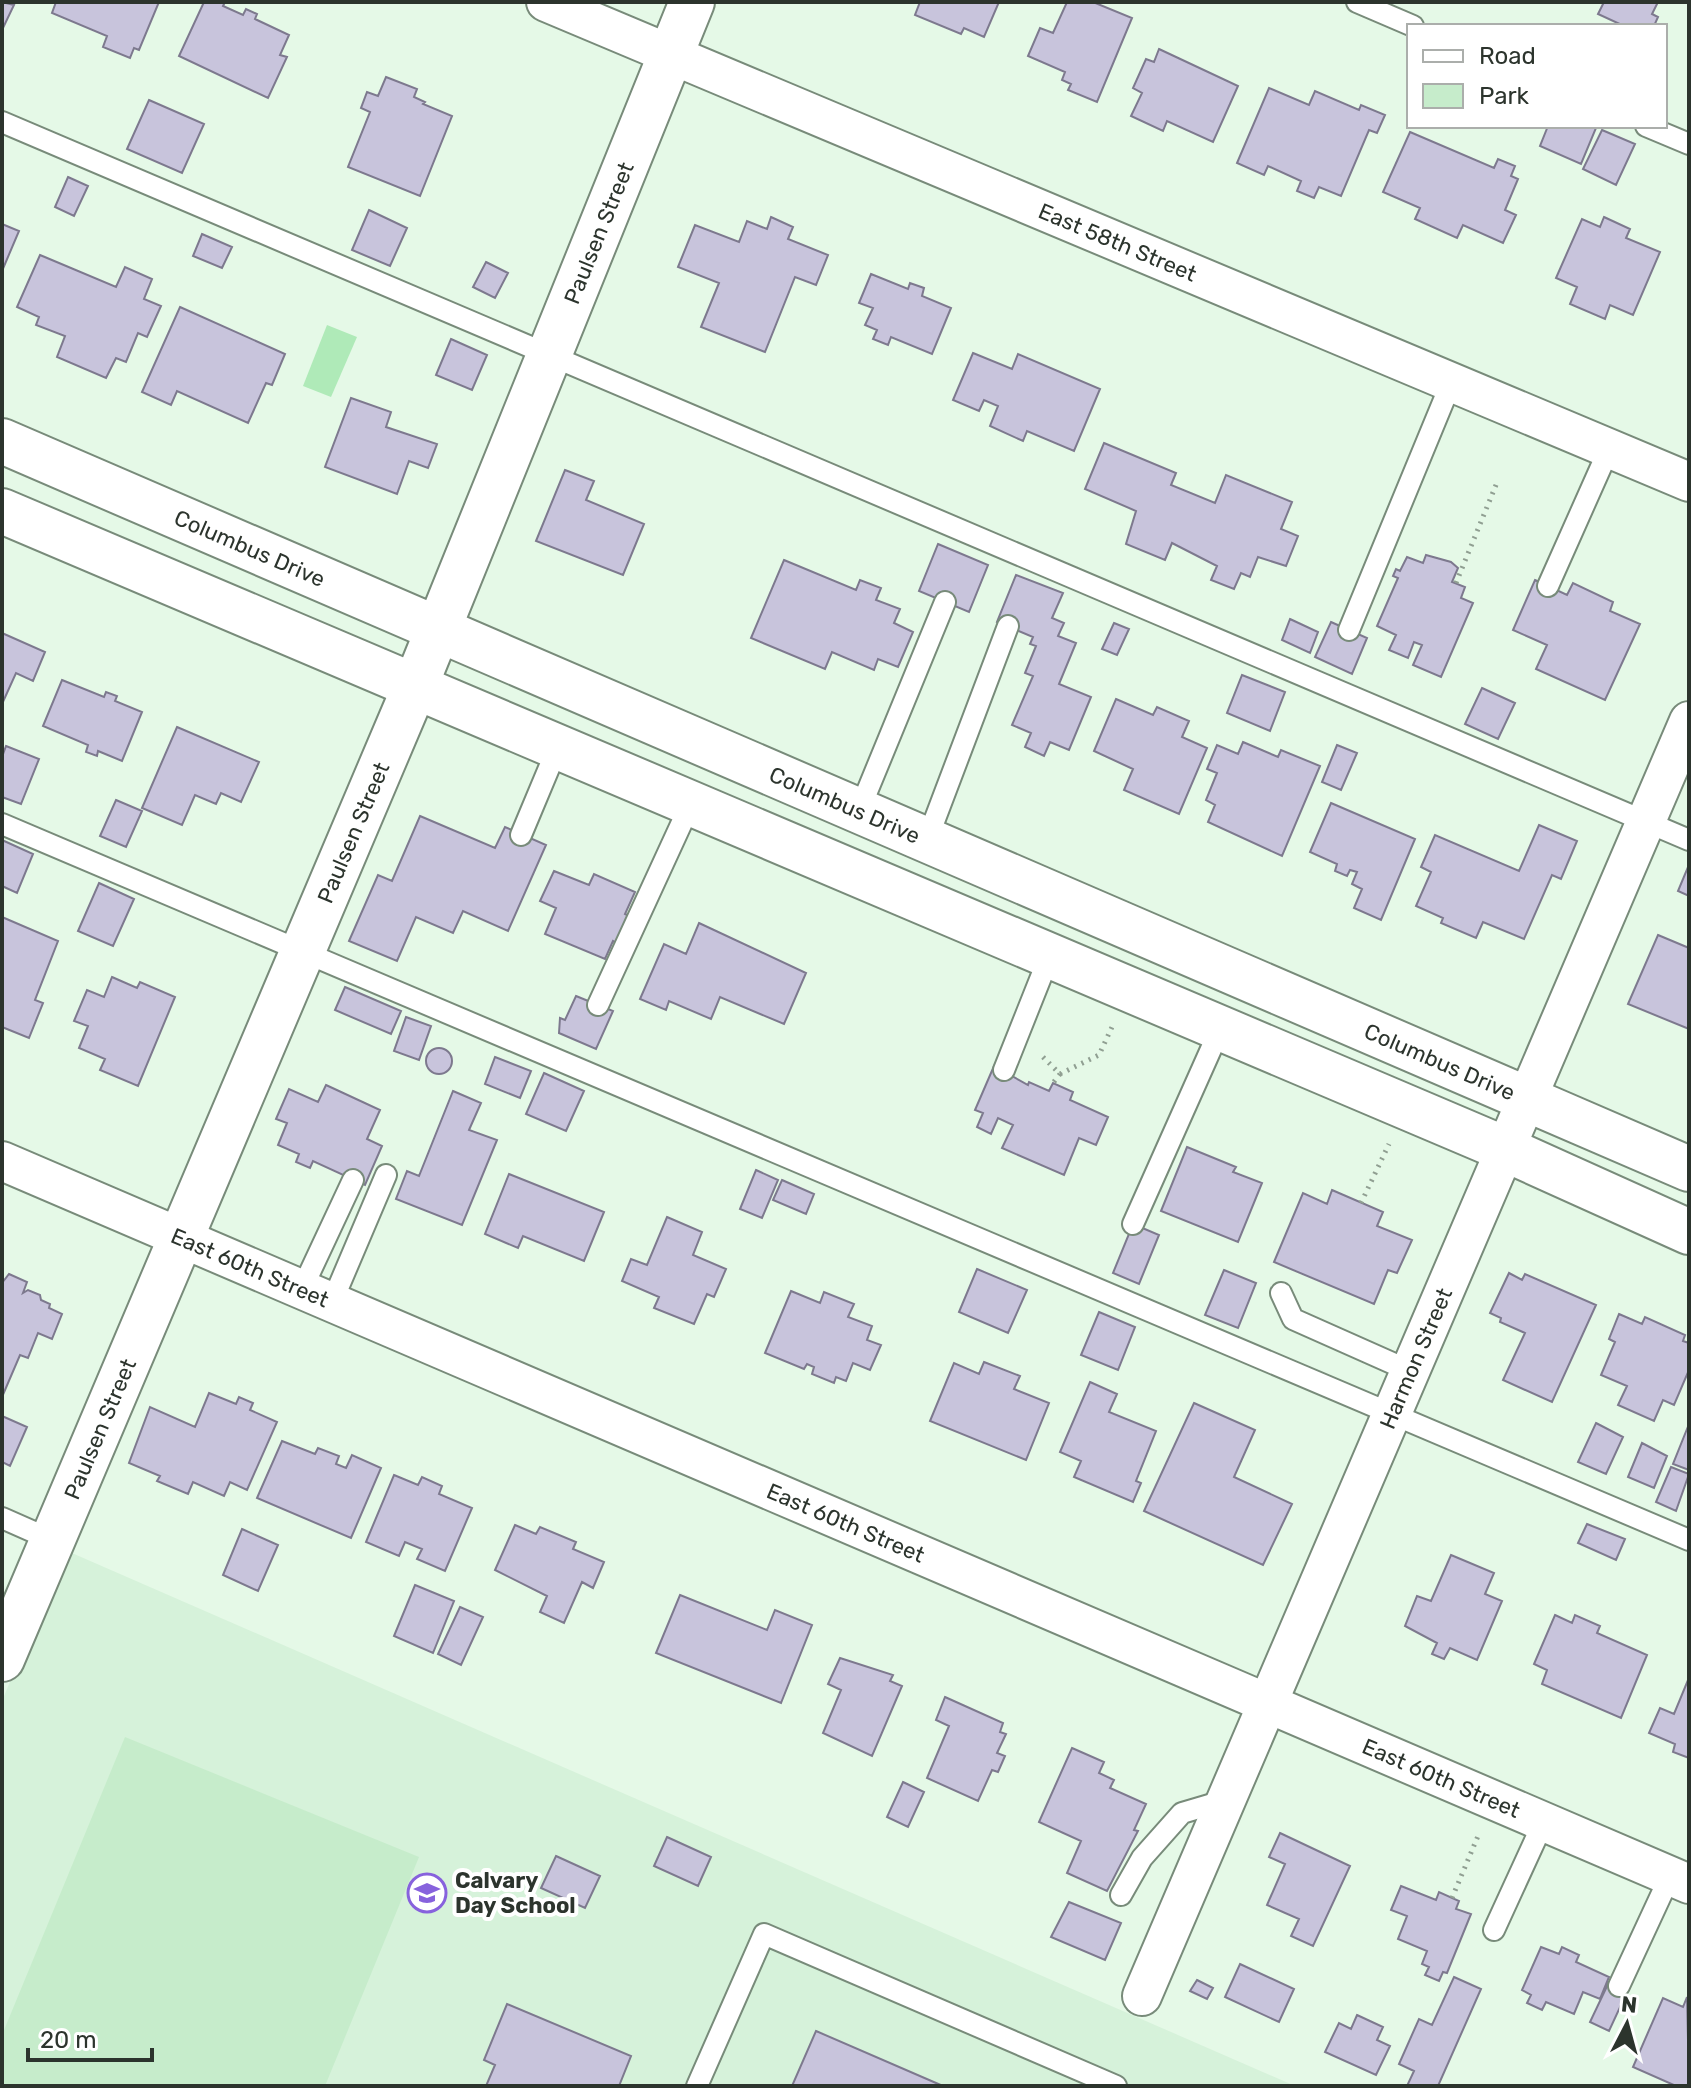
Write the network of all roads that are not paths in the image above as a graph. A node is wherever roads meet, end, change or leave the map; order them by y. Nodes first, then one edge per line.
1 (546, 2) edge
2 (692, 2) edge
3 (1357, 2) edge
4 (1408, 24) edge
5 (669, 56) junction
6 (2, 122) edge
7 (1651, 128) edge
8 (1689, 144) edge
9 (549, 357) junction
10 (1451, 383) junction
11 (2, 441) edge
12 (1609, 449) junction
13 (1689, 482) edge
14 (2, 511) edge
15 (1548, 586) dead end
16 (945, 602) dead end
17 (1008, 626) dead end
18 (438, 630) junction
19 (1349, 630) dead end
20 (414, 689) junction
21 (1689, 721) edge
22 (557, 749) junction
23 (690, 805) junction
24 (859, 811) junction
25 (1646, 822) junction
26 (2, 824) edge
27 (521, 835) dead end
28 (927, 840) junction
29 (1689, 840) edge
30 (302, 953) junction
31 (1049, 957) junction
32 (598, 1005) dead end
33 (1220, 1029) junction
34 (1004, 1070) dead end
35 (1526, 1099) junction
36 (1505, 1149) junction
37 (2, 1161) edge
38 (1689, 1169) edge
39 (386, 1175) dead end
40 (353, 1180) dead end
41 (1133, 1224) dead end
42 (1689, 1232) edge
43 (181, 1238) junction
44 (1281, 1293) dead end
45 (317, 1296) junction
46 (1410, 1371) junction
47 (1391, 1415) junction
48 (2, 1518) edge
49 (52, 1540) junction
50 (1689, 1540) edge
51 (2, 1659) edge
52 (1267, 1703) junction
53 (1226, 1800) junction
54 (1544, 1821) junction
55 (1679, 1880) edge
56 (1121, 1895) dead end
57 (1494, 1930) dead end
58 (1619, 1986) dead end
59 (1142, 1996) dead end
60 (697, 2086) edge
61 (1116, 2086) edge

1 - 5 street, East 58th Street
2 - 5 street, Paulsen Street
3 - 4 lane
5 - 9 street, Paulsen Street
5 - 10 street, East 58th Street
6 - 9 lane
7 - 8 lane
9 - 18 street, Paulsen Street
9 - 25 lane
10 - 12 street, East 58th Street
10 - 19 lane
11 - 18 street, Columbus Drive
12 - 13 street, East 58th Street
12 - 15 lane
14 - 20 street
16 - 24 lane
17 - 28 lane
18 - 20 street, Paulsen Street
18 - 24 street, Columbus Drive
20 - 22 street
20 - 30 street, Paulsen Street
21 - 25 street, Harmon Street
22 - 23 street
22 - 27 lane
23 - 31 street
23 - 32 lane
24 - 28 street, Columbus Drive
25 - 29 lane
25 - 35 street, Harmon Street
26 - 30 lane
28 - 35 street, Columbus Drive
30 - 43 street, Paulsen Street
30 - 47 lane
31 - 33 street
31 - 34 lane
33 - 36 street
33 - 41 lane
35 - 36 street, Harmon Street
35 - 38 street, Columbus Drive
36 - 42 street
36 - 46 street, Harmon Street
37 - 43 street, East 60th Street
39 - 45 lane
40 - 45 lane
43 - 45 street, East 60th Street
43 - 49 street, Paulsen Street
44 - 46 lane
45 - 52 street, East 60th Street
46 - 47 street, Harmon Street
47 - 50 lane
47 - 52 street, Harmon Street
48 - 49 lane
49 - 51 street, Paulsen Street
52 - 53 street, Harmon Street
52 - 54 street, East 60th Street
53 - 56 lane
53 - 59 street, Harmon Street
54 - 55 street, East 60th Street
54 - 57 lane
55 - 58 lane
60 - 61 lane

